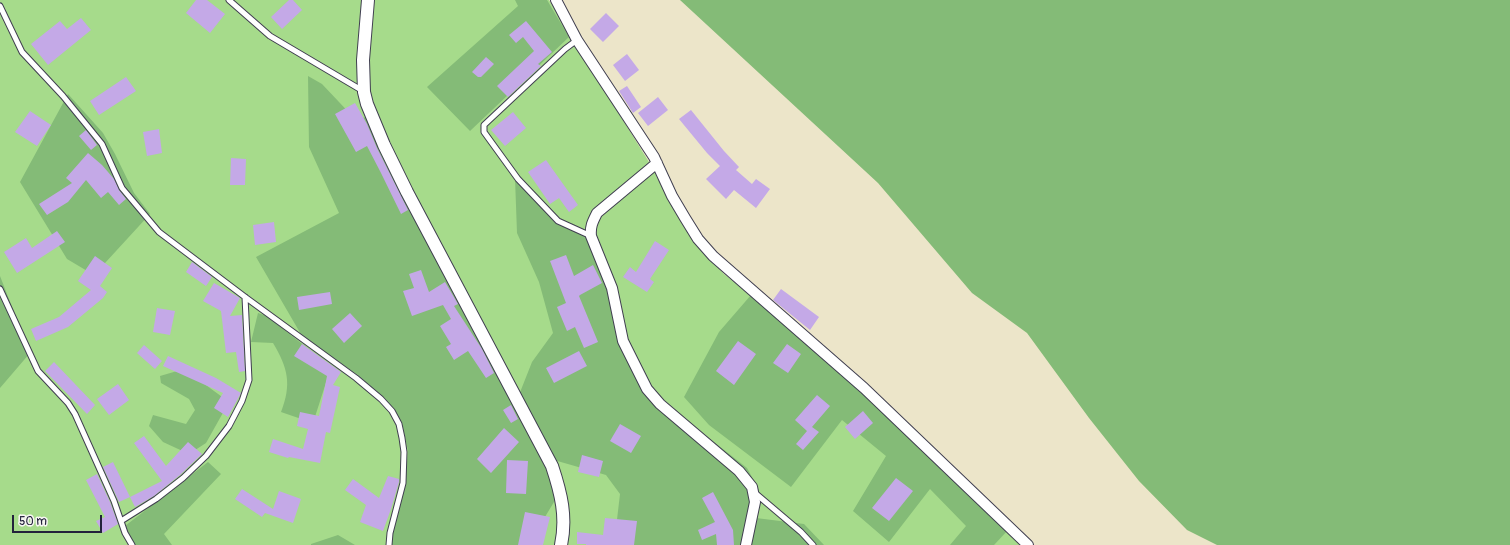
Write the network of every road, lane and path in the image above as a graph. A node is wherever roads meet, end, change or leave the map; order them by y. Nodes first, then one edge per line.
1 (229, 0) edge
2 (368, 0) edge
3 (556, 0) edge
4 (0, 6) edge
5 (577, 40) junction
6 (364, 92) junction
7 (657, 163) junction
8 (591, 236) junction
9 (0, 289) edge
10 (245, 296) junction
11 (754, 492) junction
12 (121, 521) junction
13 (132, 545) edge
14 (389, 545) edge
15 (561, 545) edge
16 (746, 545) edge
17 (812, 545) edge
18 (1028, 545) edge

1 - 6 lane
2 - 6 street
3 - 5 street
4 - 10 lane
5 - 7 street
5 - 8 lane
6 - 15 street
7 - 8 street
7 - 18 street
8 - 11 street
9 - 12 lane
10 - 12 lane
10 - 14 lane
11 - 16 street
11 - 17 lane
12 - 13 lane

